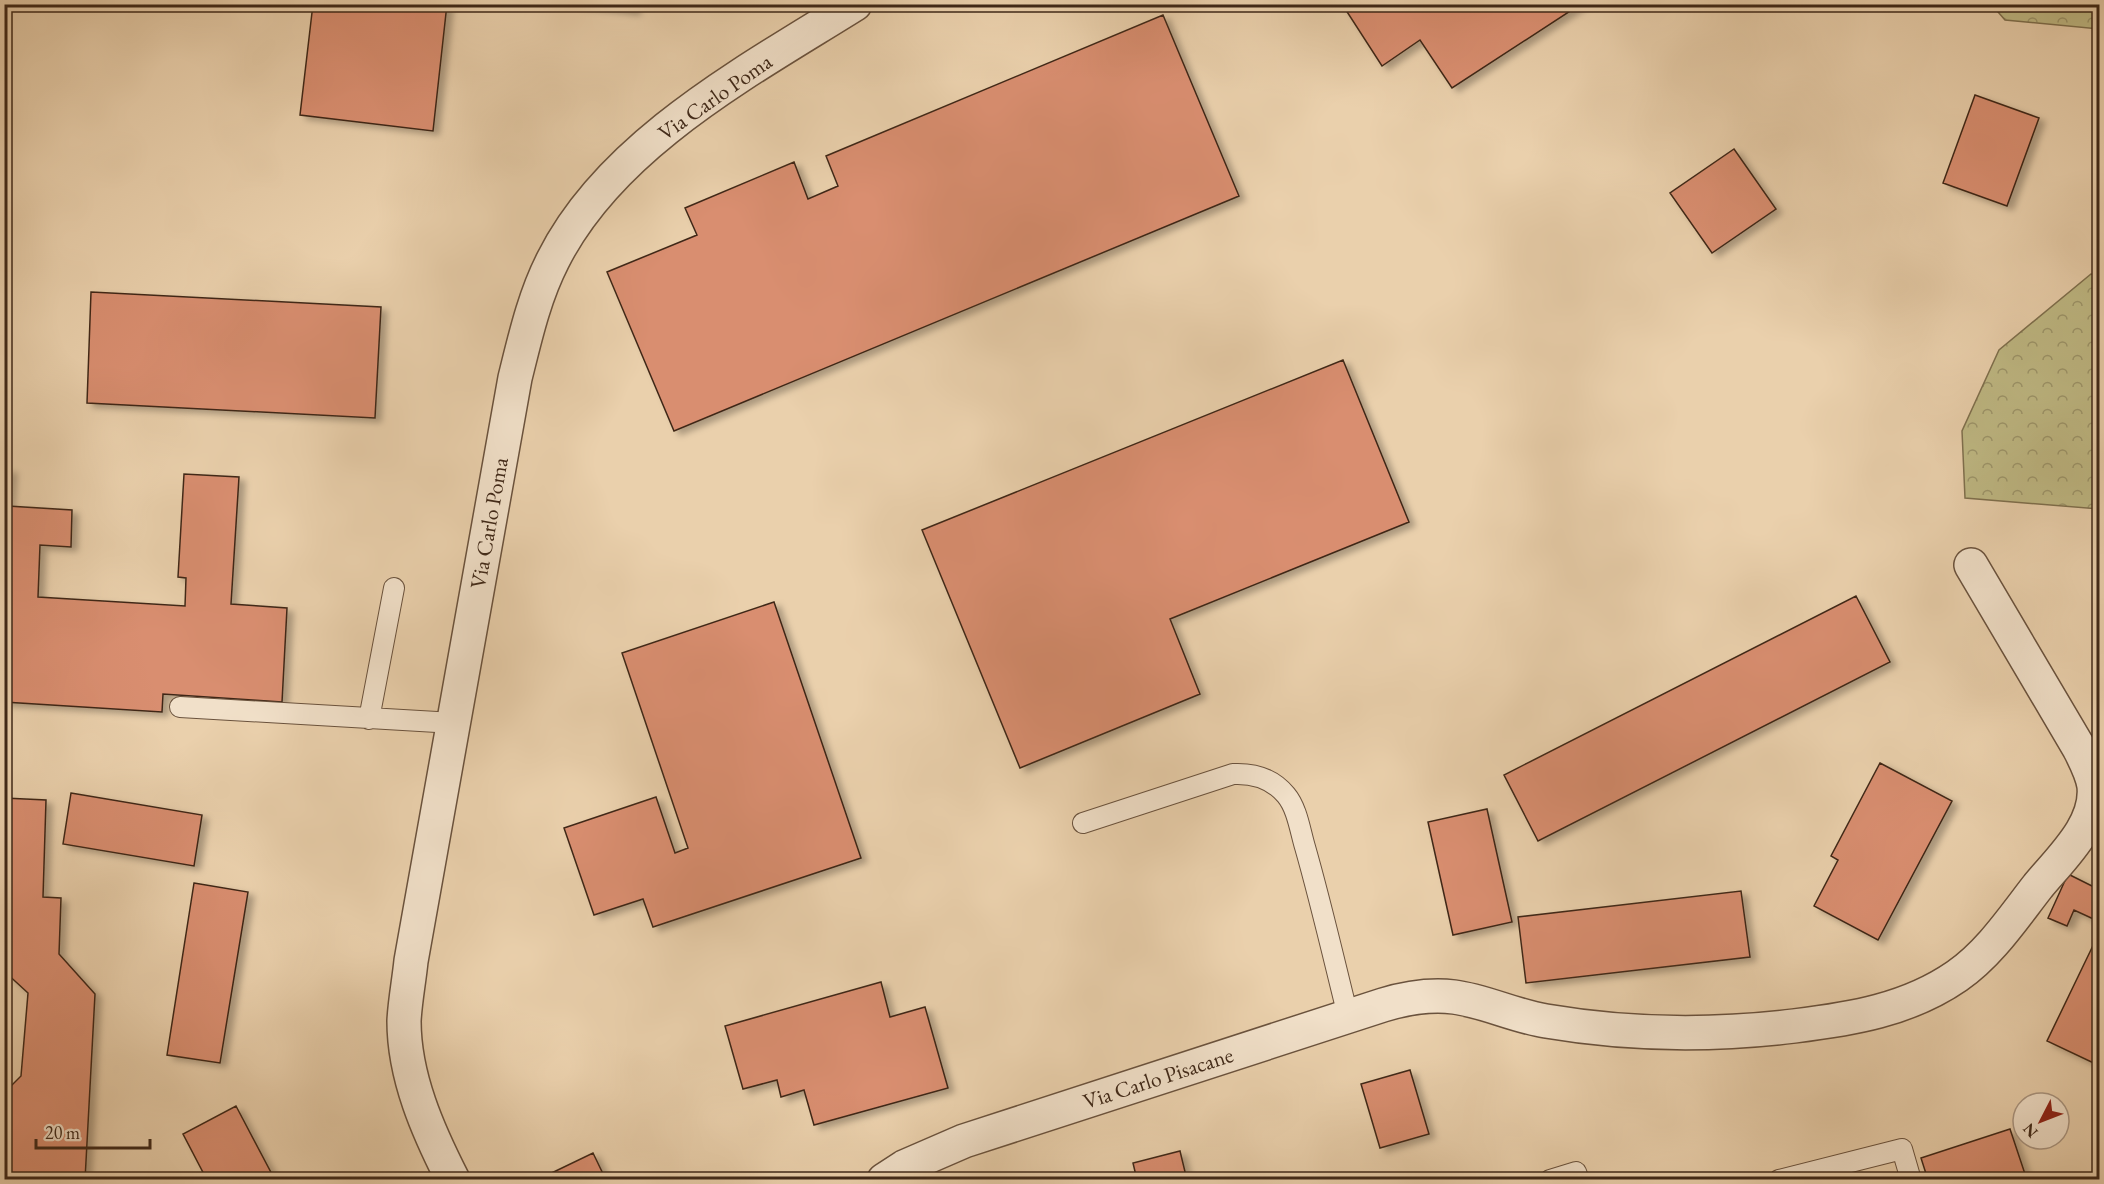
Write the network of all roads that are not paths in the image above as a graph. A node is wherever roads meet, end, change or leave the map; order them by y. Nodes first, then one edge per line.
1 (855, 4) edge
2 (1971, 565) dead end
3 (394, 588) dead end
4 (180, 707) dead end
5 (369, 719) junction
6 (454, 723) junction
7 (1083, 823) dead end
8 (1348, 1016) junction
9 (453, 1179) edge
10 (884, 1179) edge
11 (1550, 1179) edge
12 (1579, 1179) edge
13 (1779, 1179) edge
14 (1911, 1179) edge

1 - 6 street, Via Carlo Poma
2 - 8 street, Via Carlo Pisacane
3 - 5 lane
4 - 5 lane
5 - 6 lane
6 - 9 street, Via Carlo Poma
7 - 8 lane
8 - 10 street, Via Carlo Pisacane
11 - 12 lane
13 - 14 lane

